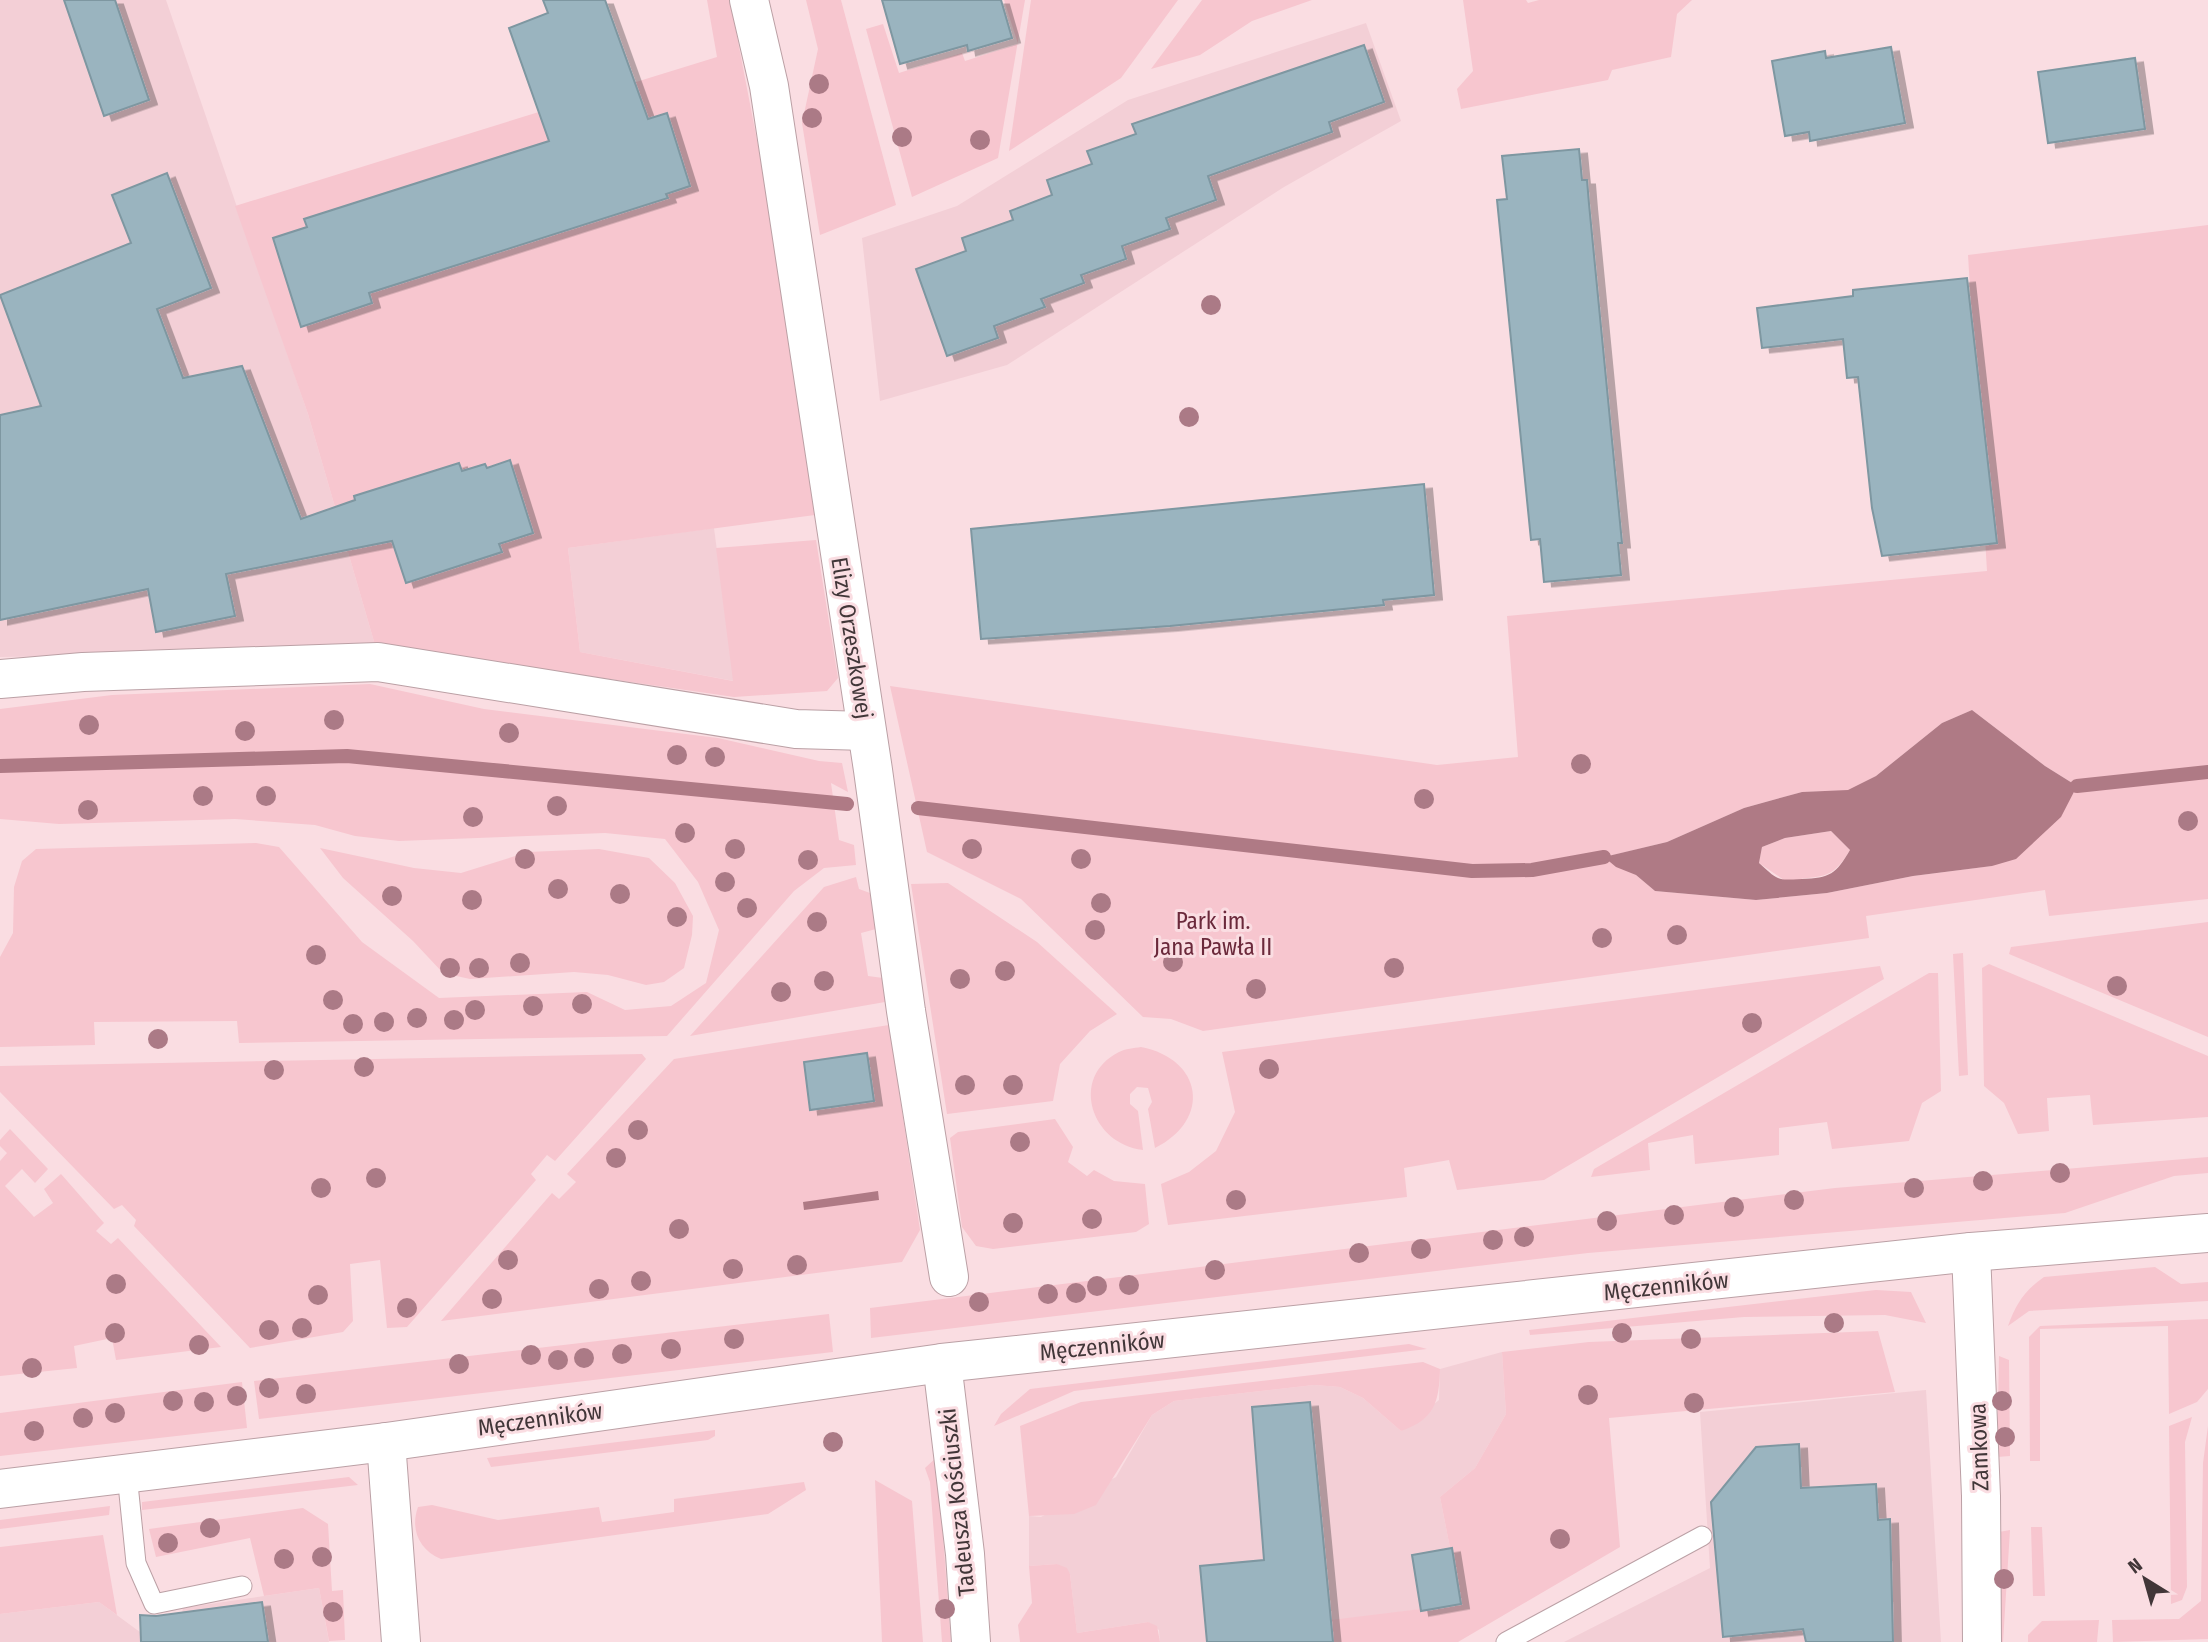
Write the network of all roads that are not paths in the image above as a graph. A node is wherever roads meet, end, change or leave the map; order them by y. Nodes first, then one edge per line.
1 (749, 0) edge
2 (0, 679) edge
3 (866, 731) junction
4 (2208, 1233) edge
5 (1971, 1252) junction
6 (949, 1277) dead end
7 (942, 1363) junction
8 (386, 1442) junction
9 (127, 1474) junction
10 (0, 1489) edge
11 (1702, 1536) dead end
12 (242, 1586) dead end
13 (401, 1642) edge
14 (971, 1642) edge
15 (1506, 1642) edge
16 (1982, 1642) edge

1 - 3 street, Elizy Orzeszkowej
2 - 3 street
3 - 6 street, Elizy Orzeszkowej
4 - 5 street, Męczenników
5 - 7 street, Męczenników
5 - 16 street, Zamkowa
7 - 8 street, Męczenników
7 - 14 street, Tadeusza Kościuszki
8 - 9 street, Męczenników
8 - 13 street
9 - 10 street, Męczenników
9 - 12 lane
11 - 15 lane

